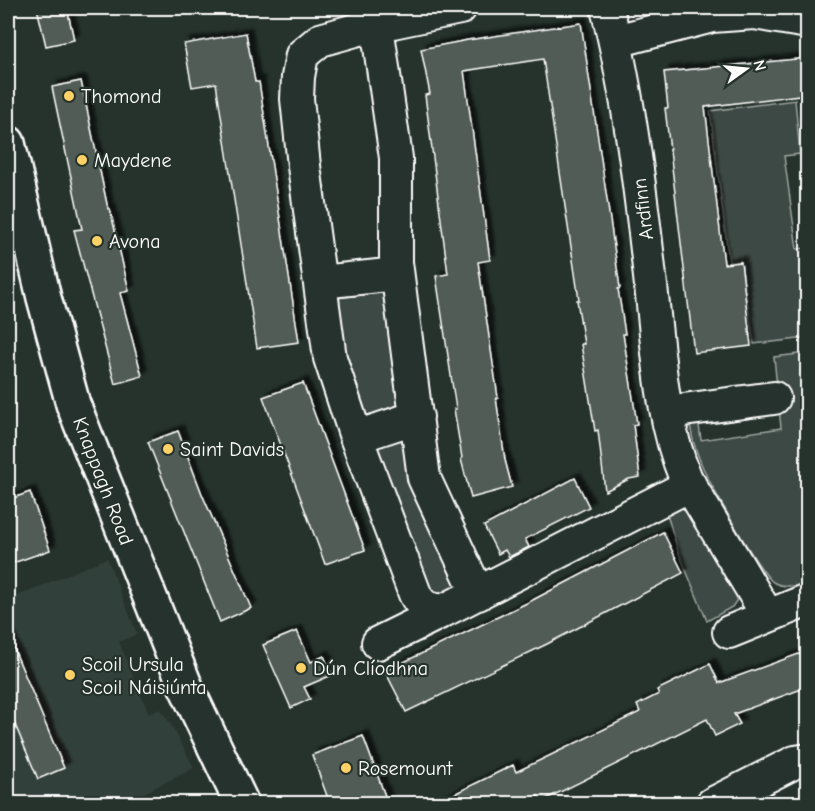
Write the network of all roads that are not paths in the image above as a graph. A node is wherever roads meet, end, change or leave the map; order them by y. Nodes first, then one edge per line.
1 (460, 8) edge
2 (607, 8) edge
3 (807, 22) edge
4 (377, 26) junction
5 (616, 41) junction
6 (8, 143) edge
7 (397, 274) junction
8 (321, 282) junction
9 (774, 398) dead end
10 (668, 412) junction
11 (417, 417) junction
12 (356, 436) junction
13 (690, 485) junction
14 (478, 594) junction
15 (807, 600) edge
16 (443, 611) junction
17 (768, 616) junction
18 (729, 632) dead end
19 (378, 643) dead end
20 (807, 760) edge
21 (242, 804) edge
22 (712, 804) edge

1 - 4 street
2 - 5 street, Ardfinn
3 - 5 street
4 - 7 street
4 - 8 street
5 - 10 street, Ardfinn
6 - 21 main road, Knappagh Road
7 - 8 street
7 - 11 street
8 - 12 street
9 - 10 street
10 - 13 street, Ardfinn
11 - 12 street
11 - 14 street
12 - 16 street
13 - 14 street
13 - 17 street, Ardfinn
14 - 16 street
15 - 17 street
16 - 19 street
17 - 18 street
20 - 22 street

